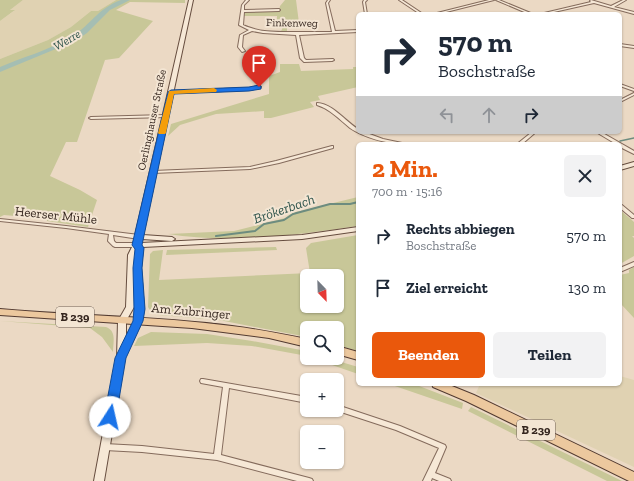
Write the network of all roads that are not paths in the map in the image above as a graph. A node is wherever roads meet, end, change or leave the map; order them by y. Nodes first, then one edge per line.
1 (191, 0) edge
2 (248, 0) edge
3 (329, 0) edge
4 (366, 0) edge
5 (400, 0) edge
6 (493, 0) edge
7 (497, 0) edge
8 (588, 0) edge
9 (625, 0) edge
10 (594, 2) junction
11 (611, 6) junction
12 (279, 10) dead end
13 (242, 11) junction
14 (366, 12) edge
15 (419, 12) edge
16 (442, 12) edge
17 (527, 12) edge
18 (550, 12) edge
19 (634, 13) edge
20 (251, 30) junction
21 (356, 31) edge
22 (334, 32) junction
23 (297, 33) junction
24 (622, 44) edge
25 (634, 47) edge
26 (243, 51) dead end
27 (332, 60) dead end
28 (622, 86) edge
29 (259, 87) dead end
30 (634, 90) edge
31 (171, 92) junction
32 (634, 94) edge
33 (622, 100) edge
34 (318, 104) dead end
35 (166, 116) junction
36 (91, 118) dead end
37 (356, 130) edge
38 (365, 134) edge
39 (531, 134) edge
40 (601, 134) edge
41 (392, 142) edge
42 (521, 142) edge
43 (615, 142) edge
44 (622, 146) edge
45 (332, 147) dead end
46 (634, 153) edge
47 (634, 164) edge
48 (622, 167) edge
49 (154, 172) junction
50 (622, 208) edge
51 (634, 217) edge
52 (0, 220) edge
53 (356, 229) edge
54 (110, 233) junction
55 (139, 237) junction
56 (194, 242) junction
57 (137, 245) junction
58 (634, 264) edge
59 (622, 269) edge
60 (0, 312) edge
61 (122, 321) junction
62 (138, 321) junction
63 (300, 341) edge
64 (344, 352) edge
65 (356, 355) edge
66 (120, 358) junction
67 (203, 381) dead end
68 (226, 386) junction
69 (442, 386) edge
70 (300, 399) edge
71 (344, 410) edge
72 (105, 447) junction
73 (217, 457) junction
74 (429, 478) edge
75 (634, 478) edge
76 (99, 481) edge
77 (309, 481) edge
78 (447, 481) edge

1 - 31 main road, Oerlinghauser Straße
2 - 13 street
3 - 22 street
4 - 14 street
5 - 15 street
6 - 16 street
7 - 17 street
8 - 10 street
9 - 11 street
10 - 11 street
10 - 18 street
11 - 19 street
12 - 13 street, Finkenweg
13 - 20 street, Finkenweg
20 - 23 street, Finkenweg
20 - 26 street
21 - 22 street, Finkenweg
22 - 23 street, Finkenweg
23 - 27 street
24 - 25 street
28 - 30 street
29 - 31 street
31 - 35 main road, Oerlinghauser Straße
32 - 33 street
34 - 37 street
35 - 36 street
35 - 49 main road, Oerlinghauser Straße
38 - 41 street
39 - 42 street
40 - 43 street
44 - 46 street
45 - 49 street
47 - 48 main road
49 - 55 main road, Oerlinghauser Straße
50 - 51 street
52 - 54 street, Heerser Mühle
53 - 56 main road
54 - 55 street, Heerser Mühle
54 - 57 street, Heerser Mühle
55 - 56 main road
55 - 57 main road, Oerlinghauser Straße
56 - 57 main road
57 - 61 main road, Oerlinghauser Straße
57 - 62 main road, Oerlinghauser Straße
58 - 59 street
60 - 61 main road, Am Zubringer / B 239
61 - 62 main road, Am Zubringer / B 239
61 - 66 main road, Oerlinghauser Straße
62 - 63 main road, Am Zubringer / B 239
62 - 66 main road, Oerlinghauser Straße
64 - 65 main road
66 - 72 main road, Oerlinghauser Straße
67 - 68 street
68 - 70 street
68 - 73 street
69 - 75 main road, B 239
71 - 74 street
72 - 73 street
72 - 76 main road, Oerlinghauser Straße
73 - 77 street
74 - 78 street

